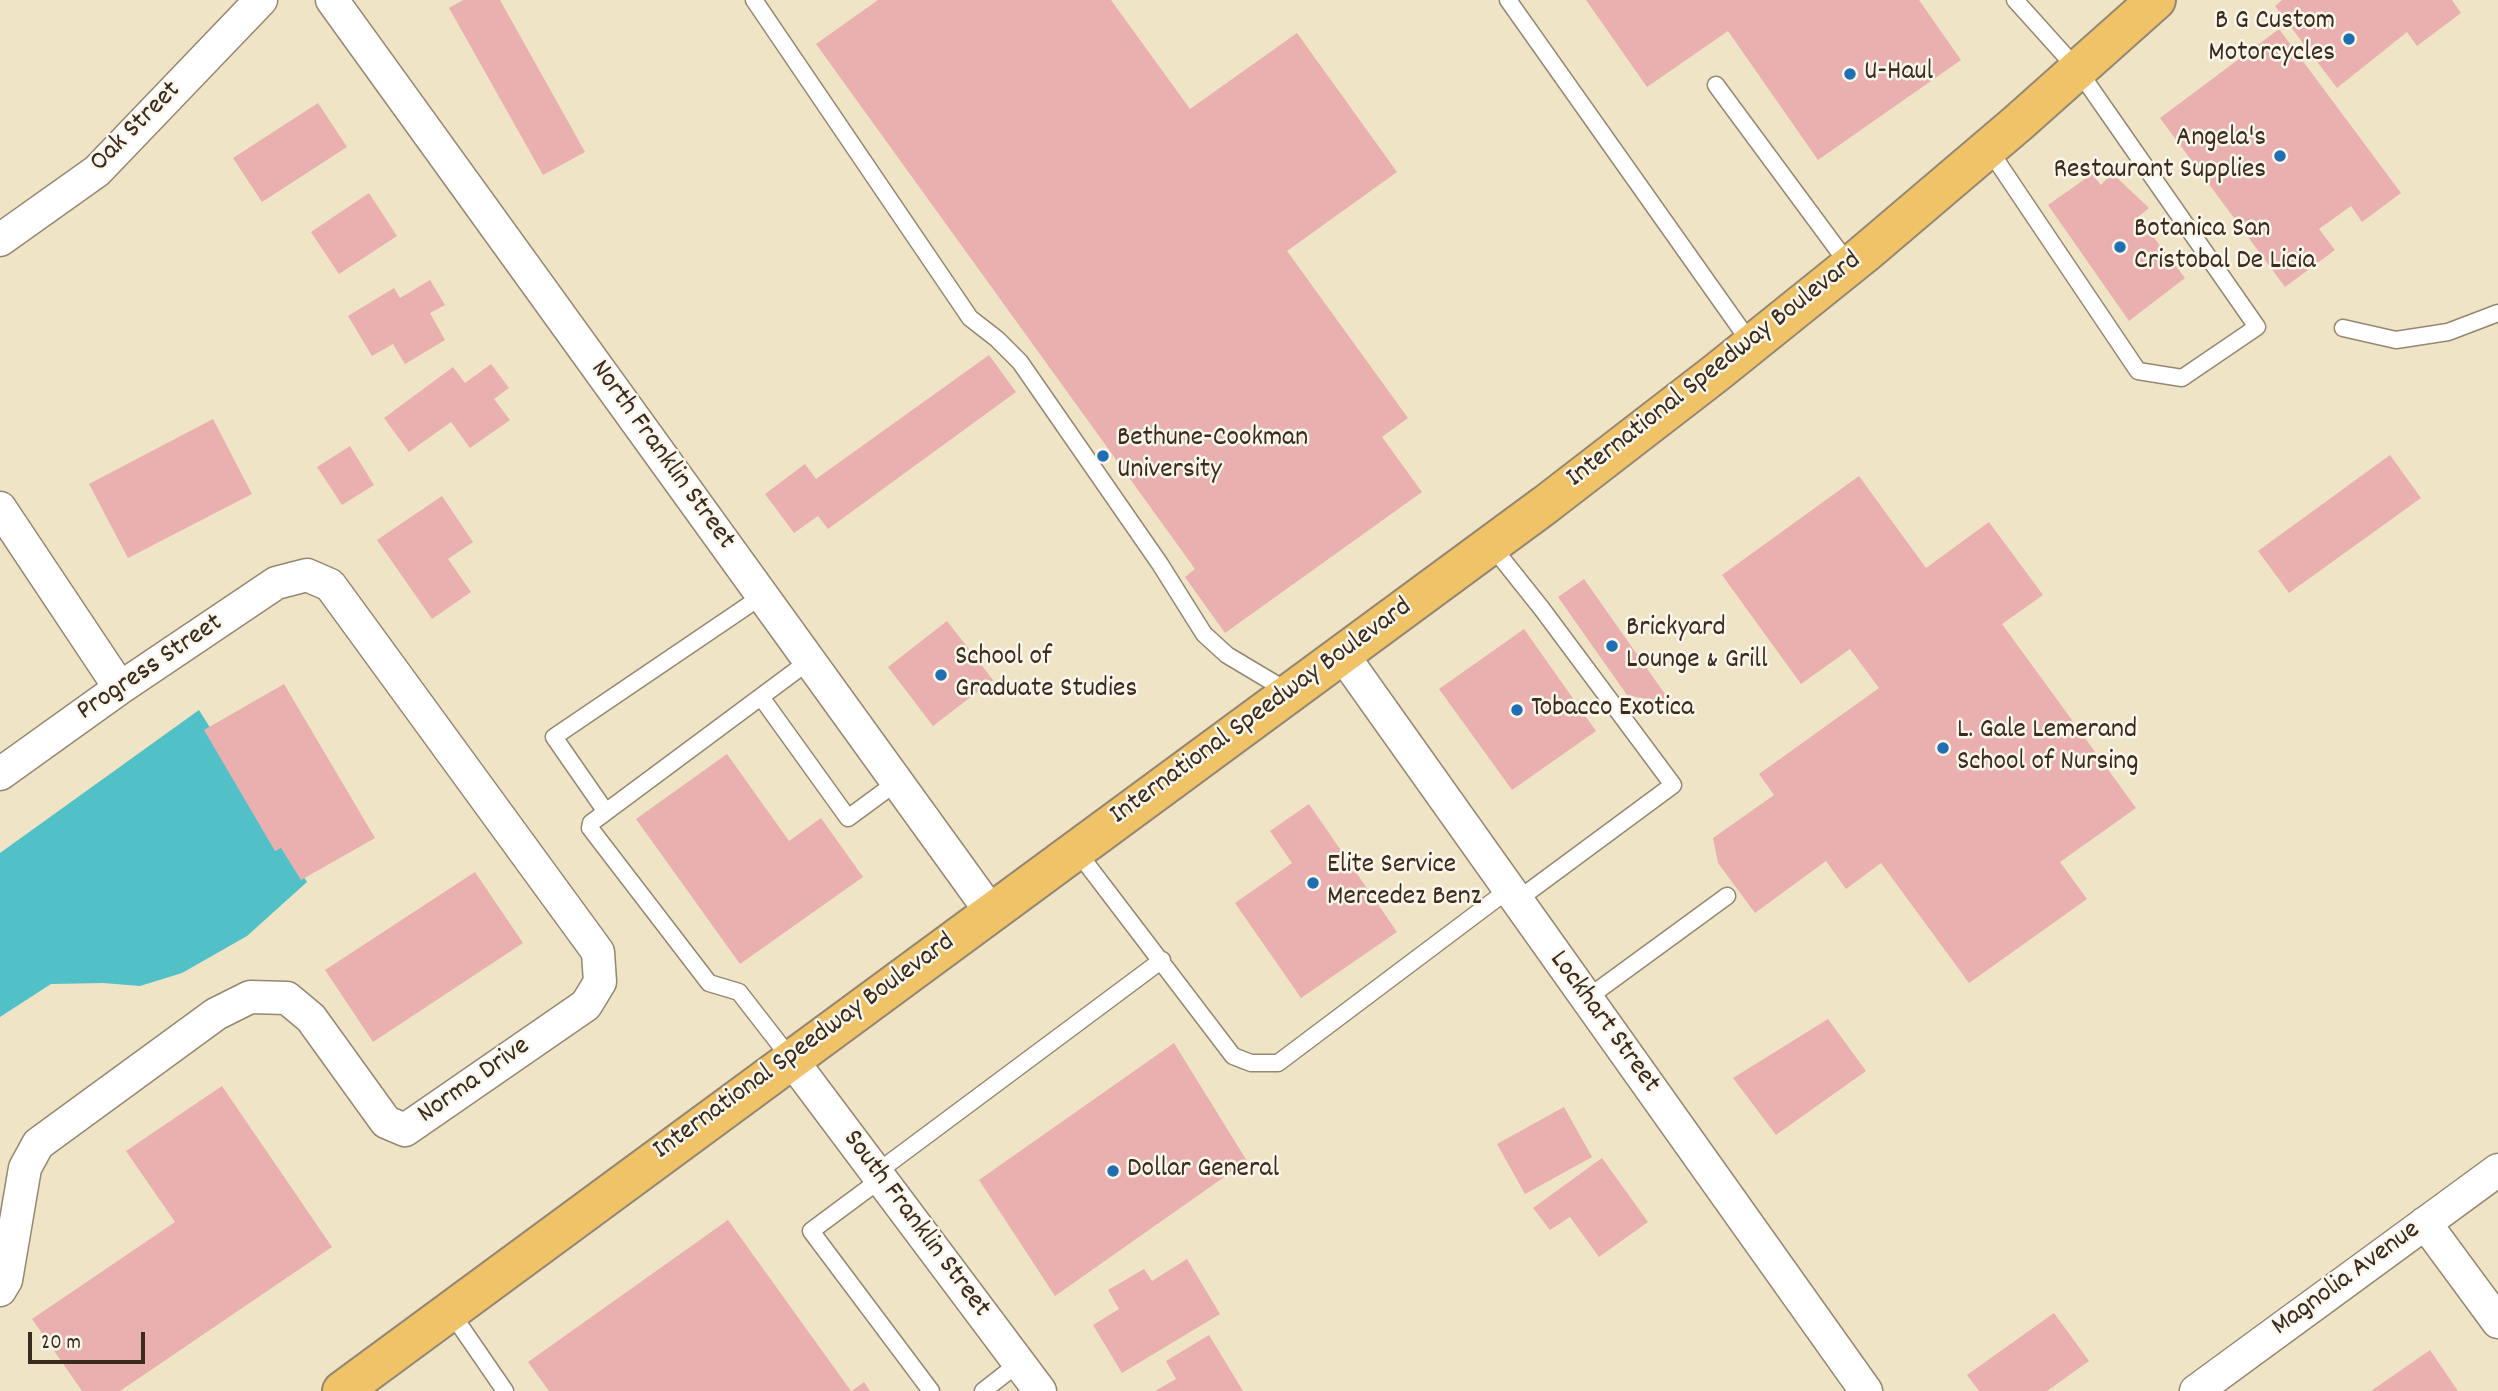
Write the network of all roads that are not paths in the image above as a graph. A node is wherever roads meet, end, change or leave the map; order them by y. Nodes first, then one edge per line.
1 (261, 0) edge
2 (332, 0) edge
3 (754, 0) edge
4 (1508, 0) edge
5 (2015, 0) edge
6 (2156, 0) edge
7 (2078, 70) junction
8 (1716, 85) dead end
9 (1988, 148) junction
10 (0, 240) edge
11 (1849, 265) junction
12 (2498, 313) edge
13 (2343, 328) dead end
14 (1752, 345) junction
15 (0, 508) edge
16 (1491, 545) junction
17 (307, 575) joint
18 (762, 596) junction
19 (1342, 654) junction
20 (809, 661) junction
21 (120, 688) junction
22 (1290, 693) junction
23 (761, 697) junction
24 (0, 774) edge
25 (897, 782) junction
26 (606, 813) junction
27 (1076, 850) junction
28 (1512, 896) junction
29 (1727, 896) dead end
30 (991, 912) junction
31 (1161, 960) junction
32 (1586, 999) junction
33 (791, 1059) junction
34 (2498, 1170) edge
35 (879, 1176) junction
36 (2425, 1223) junction
37 (0, 1290) edge
38 (450, 1311) junction
39 (2498, 1322) edge
40 (1019, 1363) junction
41 (342, 1391) edge
42 (505, 1391) edge
43 (931, 1391) edge
44 (983, 1391) edge
45 (1040, 1391) edge
46 (1866, 1391) edge
47 (2196, 1391) edge

1 - 10 street, Oak Street
2 - 18 street, North Franklin Street
3 - 22 lane
4 - 14 lane
5 - 7 lane
6 - 7 main road, International Speedway Boulevard
7 - 9 main road, International Speedway Boulevard
7 - 9 lane
8 - 11 lane
9 - 11 main road, International Speedway Boulevard
11 - 14 main road, International Speedway Boulevard
12 - 13 lane
14 - 16 main road, International Speedway Boulevard
15 - 21 street
16 - 19 main road, International Speedway Boulevard
16 - 28 lane
17 - 21 street, Progress Street
17 - 37 street, Norma Drive
18 - 20 street, North Franklin Street
18 - 26 lane
19 - 22 main road, International Speedway Boulevard
19 - 28 street, Lockhart Street
20 - 23 lane
20 - 25 street, North Franklin Street
21 - 24 street, Progress Street
22 - 27 main road, International Speedway Boulevard
23 - 25 lane
23 - 26 lane
25 - 30 street, North Franklin Street
26 - 33 lane
27 - 30 main road, International Speedway Boulevard
27 - 31 lane
28 - 31 lane
28 - 32 street, Lockhart Street
29 - 32 lane
30 - 33 main road, International Speedway Boulevard
31 - 35 lane
32 - 46 street, Lockhart Street
33 - 35 street, South Franklin Street
33 - 38 main road, International Speedway Boulevard
34 - 36 street, Magnolia Avenue
35 - 40 street, South Franklin Street
35 - 43 lane
36 - 39 street
36 - 47 street, Magnolia Avenue
38 - 41 main road, International Speedway Boulevard
38 - 42 lane
40 - 44 lane
40 - 45 street, South Franklin Street

